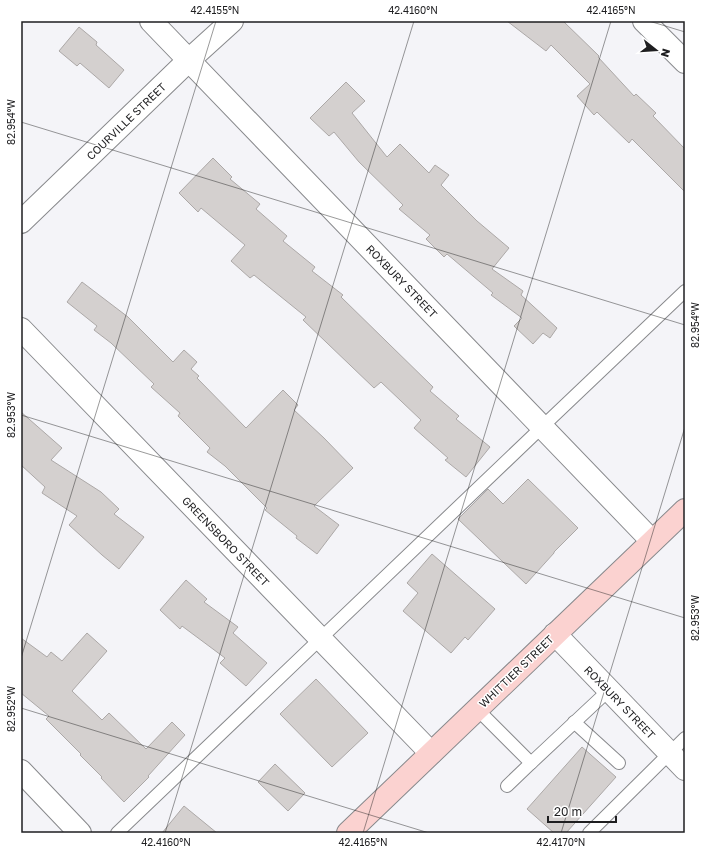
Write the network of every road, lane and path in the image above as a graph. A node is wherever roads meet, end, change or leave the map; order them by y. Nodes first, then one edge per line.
1 (151, 21) edge
2 (232, 21) edge
3 (644, 21) edge
4 (190, 60) junction
5 (685, 62) edge
6 (21, 222) edge
7 (685, 291) edge
8 (21, 329) edge
9 (542, 427) junction
10 (685, 510) edge
11 (652, 541) junction
12 (555, 634) junction
13 (320, 638) junction
14 (609, 690) junction
15 (477, 709) junction
16 (574, 722) junction
17 (685, 738) edge
18 (431, 753) junction
19 (670, 753) junction
20 (531, 763) junction
21 (619, 763) dead end
22 (685, 769) edge
23 (21, 771) edge
24 (507, 786) dead end
25 (80, 833) edge
26 (116, 833) edge
27 (348, 833) edge
28 (589, 833) edge

1 - 4 street, ROXBURY STREET
2 - 4 street, COURVILLE STREET
3 - 5 street
4 - 6 street, COURVILLE STREET
4 - 9 street, ROXBURY STREET
7 - 9 lane
8 - 13 street, GREENSBORO STREET
9 - 11 street, ROXBURY STREET
9 - 13 lane
10 - 11 street, WHITTIER STREET
11 - 12 street, WHITTIER STREET
12 - 14 street, ROXBURY STREET
12 - 15 street, WHITTIER STREET
13 - 18 street, GREENSBORO STREET
13 - 26 lane
14 - 16 lane
14 - 19 street, ROXBURY STREET
15 - 18 street, WHITTIER STREET
15 - 20 lane
16 - 20 lane
16 - 21 lane
17 - 19 lane
18 - 27 street, WHITTIER STREET
19 - 22 street, ROXBURY STREET
19 - 28 lane
20 - 24 lane
23 - 25 street

